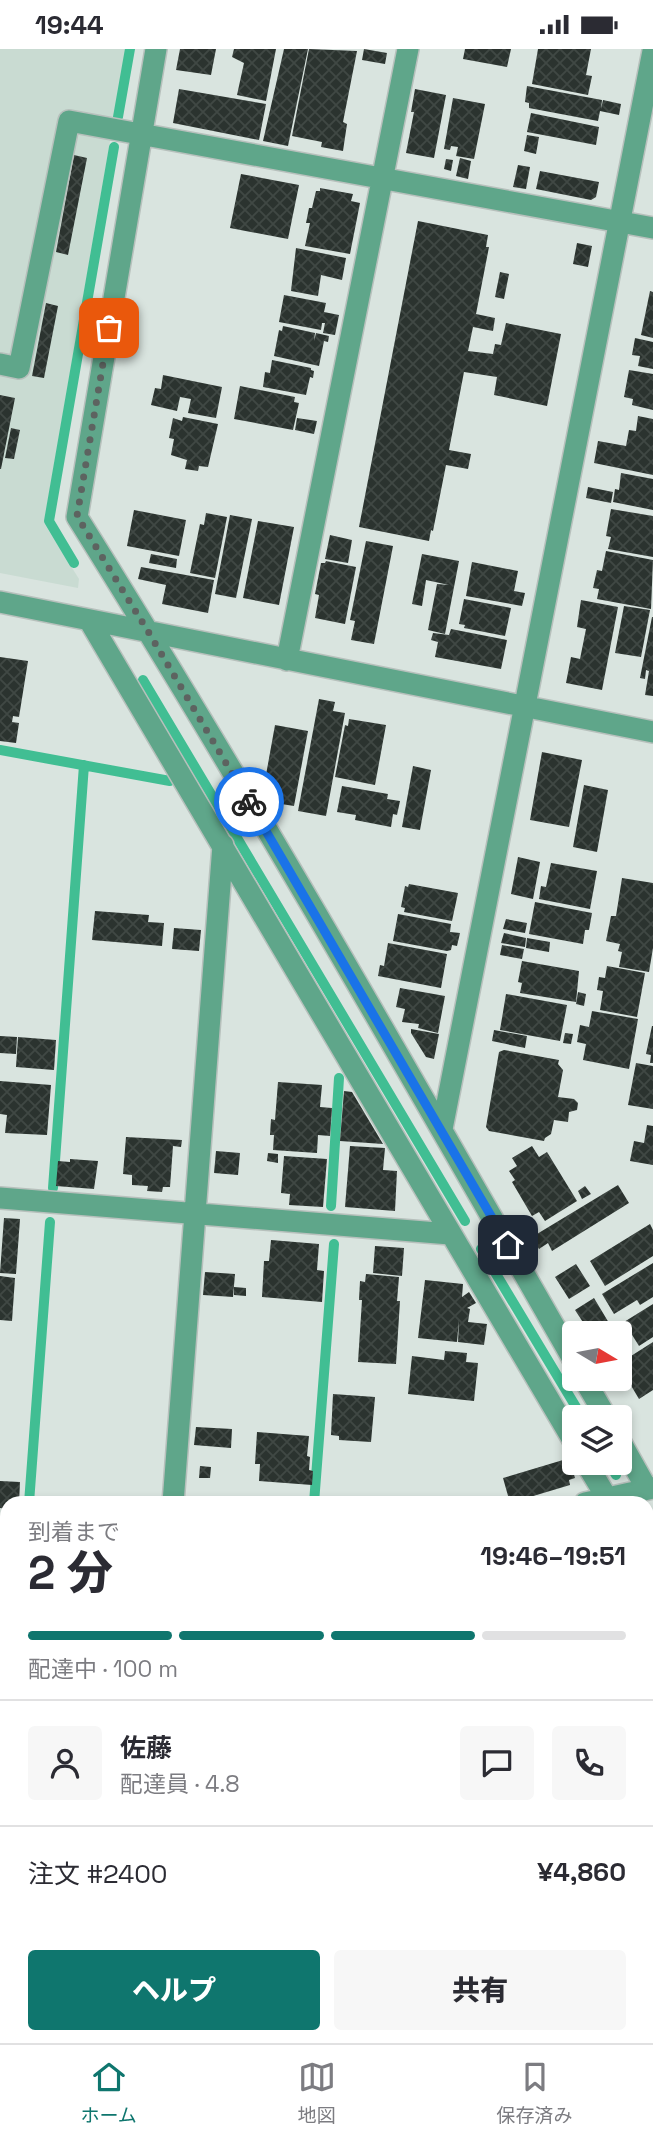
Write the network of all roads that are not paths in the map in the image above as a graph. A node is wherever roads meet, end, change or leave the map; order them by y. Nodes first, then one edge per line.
1 (156, 49) edge
2 (408, 49) edge
3 (653, 51) edge
4 (141, 136) junction
5 (382, 179) junction
6 (620, 222) junction
7 (653, 228) edge
8 (0, 364) edge
9 (0, 603) edge
10 (89, 620) junction
11 (149, 633) junction
12 (287, 660) junction
13 (525, 707) junction
14 (653, 732) edge
15 (223, 845) junction
16 (442, 1129) junction
17 (0, 1198) edge
18 (195, 1213) junction
19 (450, 1234) junction
20 (562, 1340) edge
21 (562, 1422) edge
22 (632, 1460) edge
23 (593, 1475) edge
24 (650, 1489) edge
25 (174, 1496) edge
26 (606, 1496) edge
27 (617, 1496) edge

1 - 4 street
2 - 5 street
3 - 6 street
4 - 5 street
4 - 8 street
4 - 11 street
5 - 6 street
5 - 12 street
6 - 7 street
6 - 13 street
9 - 10 street
10 - 11 street
10 - 15 street
11 - 12 street
11 - 16 street
12 - 13 street
13 - 14 street
13 - 16 street
15 - 18 street
15 - 19 street
16 - 20 street
17 - 18 street
18 - 19 street
18 - 25 street
19 - 21 street
22 - 24 street
23 - 26 street
24 - 27 street

